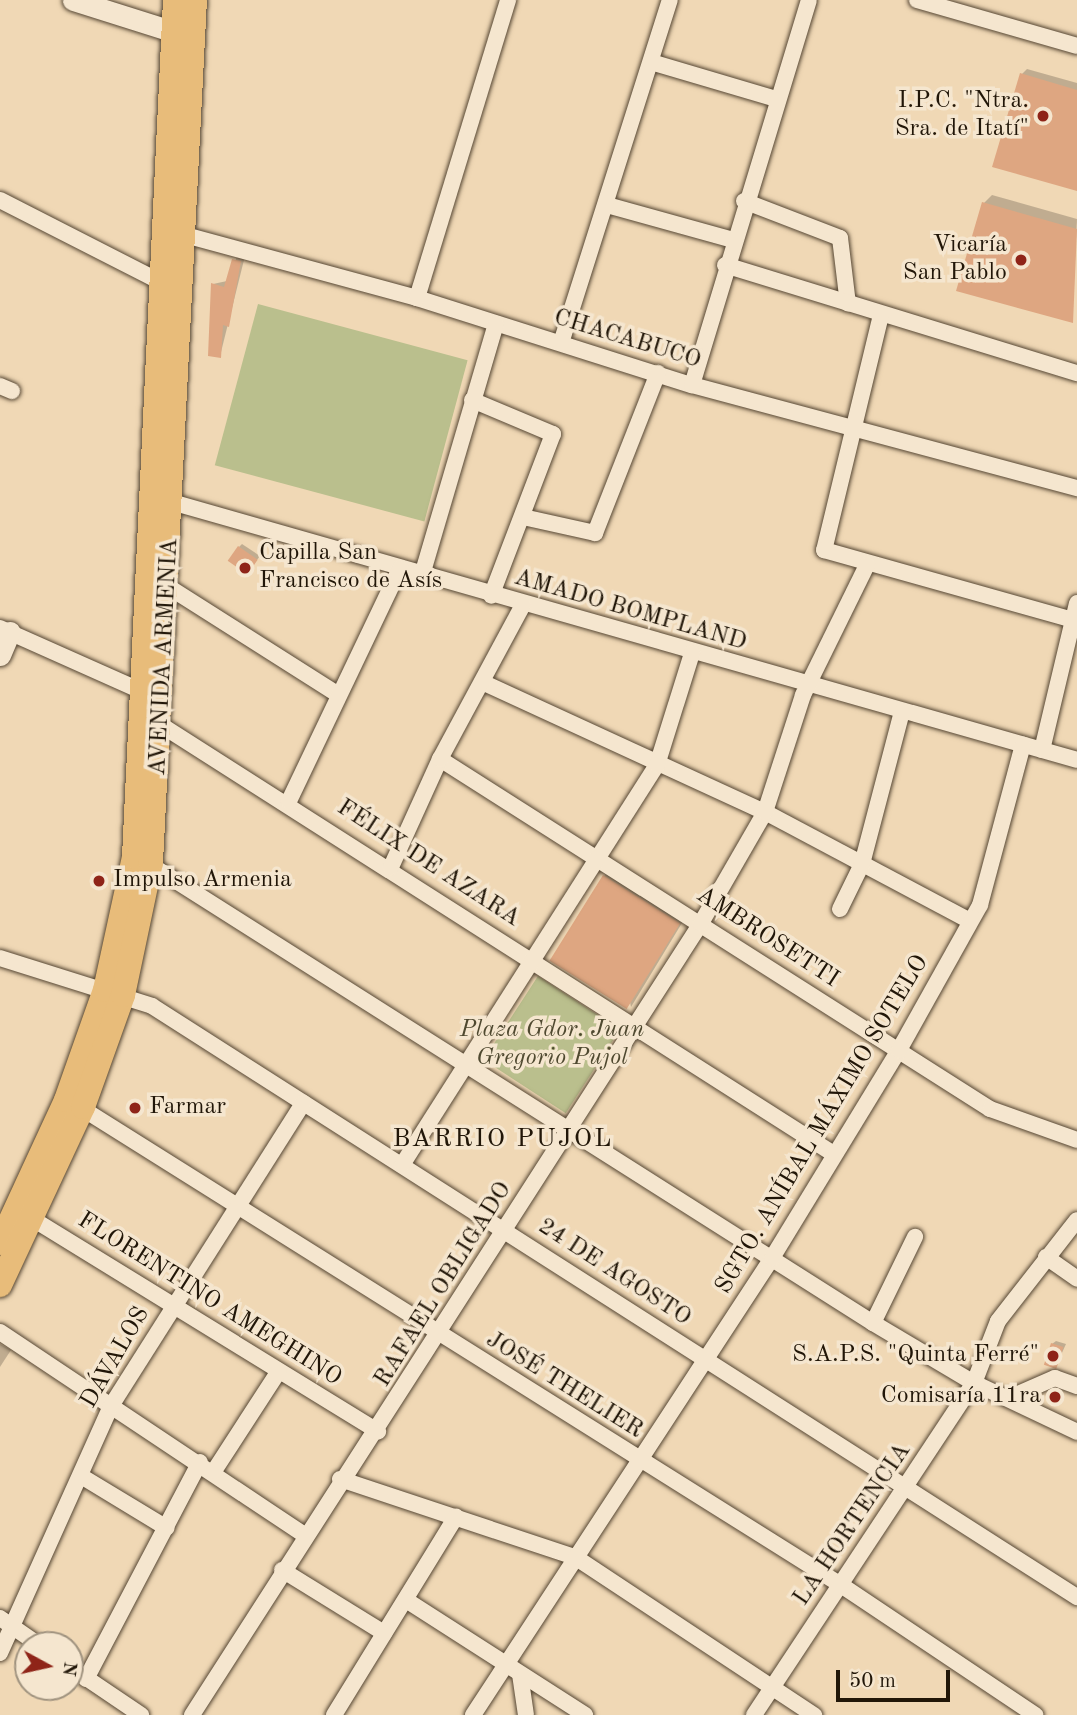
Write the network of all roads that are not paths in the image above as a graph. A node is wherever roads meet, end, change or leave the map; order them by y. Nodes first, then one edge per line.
1 (73, 0) edge
2 (175, 0) edge
3 (195, 0) edge
4 (508, 0) edge
5 (670, 0) edge
6 (809, 0) edge
7 (916, 0) edge
8 (183, 36) junction
9 (1077, 46) edge
10 (651, 62) junction
11 (776, 99) junction
12 (0, 200) edge
13 (744, 201) junction
14 (607, 205) junction
15 (175, 232) junction
16 (733, 240) junction
17 (725, 265) junction
18 (172, 286) junction
19 (417, 298) junction
20 (848, 304) junction
21 (881, 315) junction
22 (496, 324) junction
23 (561, 343) junction
24 (658, 373) junction
25 (1077, 373) edge
26 (692, 385) junction
27 (472, 400) junction
28 (852, 430) junction
29 (1077, 488) edge
30 (162, 499) junction
31 (523, 517) junction
32 (867, 565) junction
33 (400, 568) junction
34 (422, 575) junction
35 (158, 586) junction
36 (491, 596) junction
37 (1077, 603) edge
38 (523, 605) junction
39 (1075, 620) edge
40 (5, 630) edge
41 (692, 653) junction
42 (0, 655) edge
43 (482, 682) junction
44 (812, 686) junction
45 (144, 687) junction
46 (337, 694) junction
47 (902, 712) junction
48 (161, 725) junction
49 (1023, 745) junction
50 (1042, 750) junction
51 (440, 759) junction
52 (1077, 760) edge
53 (657, 765) junction
54 (289, 801) junction
55 (765, 812) junction
56 (600, 859) junction
57 (142, 860) junction
58 (862, 864) junction
59 (391, 867) junction
60 (840, 909) dead end
61 (970, 921) junction
62 (701, 923) junction
63 (0, 958) edge
64 (533, 961) junction
65 (114, 993) junction
66 (634, 1024) junction
67 (898, 1050) junction
68 (469, 1064) junction
69 (74, 1103) junction
70 (303, 1103) junction
71 (570, 1129) junction
72 (1077, 1140) edge
73 (832, 1153) junction
74 (402, 1165) junction
75 (239, 1205) junction
76 (23, 1212) junction
77 (1077, 1220) edge
78 (505, 1231) junction
79 (915, 1237) dead end
80 (0, 1243) edge
81 (1046, 1257) junction
82 (772, 1258) junction
83 (1077, 1279) edge
84 (0, 1285) edge
85 (173, 1304) junction
86 (873, 1324) junction
87 (0, 1332) edge
88 (439, 1335) junction
89 (705, 1359) junction
90 (279, 1371) junction
91 (974, 1383) junction
92 (1077, 1387) edge
93 (1011, 1398) junction
94 (111, 1406) junction
95 (378, 1431) junction
96 (1077, 1432) edge
97 (638, 1460) junction
98 (200, 1462) junction
99 (214, 1471) junction
100 (81, 1476) junction
101 (341, 1479) junction
102 (906, 1487) junction
103 (456, 1517) junction
104 (167, 1528) junction
105 (303, 1534) junction
106 (575, 1557) junction
107 (282, 1570) junction
108 (841, 1585) junction
109 (1077, 1597) edge
110 (406, 1600) junction
111 (6, 1622) edge
112 (384, 1633) junction
113 (0, 1653) edge
114 (505, 1660) junction
115 (520, 1674) junction
116 (86, 1679) joint
117 (771, 1687) junction
118 (141, 1715) edge
119 (192, 1715) edge
120 (334, 1715) edge
121 (473, 1715) edge
122 (526, 1715) edge
123 (585, 1715) edge
124 (754, 1715) edge
125 (814, 1715) edge
126 (1035, 1715) edge

1 - 8 street
2 - 8 main road, AVENIDA ARMENIA
3 - 8 main road, AVENIDA ARMENIA
4 - 19 street
5 - 10 street
6 - 11 street
7 - 9 street
8 - 15 main road, AVENIDA ARMENIA
10 - 11 street
10 - 14 street
11 - 13 street
12 - 18 street
13 - 16 street
13 - 20 street
14 - 16 street
14 - 23 street
15 - 18 main road, AVENIDA ARMENIA
15 - 19 street, CHACABUCO
16 - 17 street
17 - 20 street
17 - 26 street
18 - 30 main road, AVENIDA ARMENIA
19 - 22 street, CHACABUCO
20 - 21 street
21 - 25 street
21 - 28 street
22 - 23 street, CHACABUCO
22 - 27 street
23 - 24 street, CHACABUCO
24 - 26 street, CHACABUCO
24 - 31 street
26 - 28 street, CHACABUCO
27 - 31 street
27 - 34 street
28 - 29 street, CHACABUCO
28 - 32 street
30 - 33 street, AMADO BOMPLAND
30 - 35 main road, AVENIDA ARMENIA
31 - 36 street
32 - 39 street
32 - 44 street, RAFAEL OBLIGADO
33 - 34 street, AMADO BOMPLAND
33 - 46 street
34 - 36 street, AMADO BOMPLAND
35 - 45 main road, AVENIDA ARMENIA
35 - 46 street
35 - 48 main road, AVENIDA ARMENIA
36 - 38 street, AMADO BOMPLAND
37 - 39 street
38 - 41 street, AMADO BOMPLAND
38 - 43 street
39 - 50 street
40 - 42 street
40 - 45 street
41 - 44 street, AMADO BOMPLAND
41 - 53 street
43 - 51 street
43 - 53 street
44 - 47 street, AMADO BOMPLAND
44 - 55 street, RAFAEL OBLIGADO
45 - 48 street
45 - 57 main road, AVENIDA ARMENIA
46 - 54 street
47 - 49 street, AMADO BOMPLAND
47 - 58 street
48 - 54 street, FÉLIX DE AZARA
48 - 57 main road, AVENIDA ARMENIA
49 - 50 street, AMADO BOMPLAND
49 - 61 street, SGTO. ANÍBAL MÁXIMO SOTELO
50 - 52 street, AMADO BOMPLAND
51 - 56 street, AMBROSETTI
51 - 59 street
53 - 55 street
53 - 56 street
54 - 59 street, FÉLIX DE AZARA
55 - 58 street
55 - 62 street, RAFAEL OBLIGADO
56 - 62 street, AMBROSETTI
56 - 64 street
57 - 65 main road, AVENIDA ARMENIA
57 - 68 street
58 - 60 street
58 - 61 street
59 - 64 street, FÉLIX DE AZARA
61 - 67 street, SGTO. ANÍBAL MÁXIMO SOTELO
62 - 66 street, RAFAEL OBLIGADO
62 - 67 street, AMBROSETTI
63 - 65 street, 24 DE AGOSTO
64 - 66 street, FÉLIX DE AZARA
64 - 68 street
65 - 69 main road, AVENIDA ARMENIA
65 - 70 street, 24 DE AGOSTO
66 - 71 street, RAFAEL OBLIGADO
66 - 73 street, FÉLIX DE AZARA
67 - 72 street, AMBROSETTI
67 - 73 street, SGTO. ANÍBAL MÁXIMO SOTELO
68 - 71 street
68 - 74 street
69 - 75 street, JOSÉ THELIER
69 - 76 main road, AVENIDA ARMENIA
70 - 74 street, 24 DE AGOSTO
70 - 75 street, DÁVALOS
71 - 78 street, RAFAEL OBLIGADO
71 - 82 street
73 - 82 street, SGTO. ANÍBAL MÁXIMO SOTELO
74 - 78 street, 24 DE AGOSTO
75 - 85 street, DÁVALOS
75 - 88 street, JOSÉ THELIER
76 - 80 main road, AVENIDA ARMENIA
76 - 84 main road, AVENIDA ARMENIA
76 - 85 street, FLORENTINO AMEGHINO
77 - 81 street, LA HORTENCIA
78 - 88 street, RAFAEL OBLIGADO
78 - 89 street, 24 DE AGOSTO
79 - 86 street
81 - 83 street
81 - 91 street, LA HORTENCIA
82 - 86 street
82 - 89 street, SGTO. ANÍBAL MÁXIMO SOTELO
85 - 90 street, FLORENTINO AMEGHINO
85 - 94 street, DÁVALOS
86 - 91 street
87 - 94 street
88 - 95 street, RAFAEL OBLIGADO
88 - 97 street, JOSÉ THELIER
89 - 97 street, SGTO. ANÍBAL MÁXIMO SOTELO
89 - 102 street, 24 DE AGOSTO
90 - 95 street, FLORENTINO AMEGHINO
90 - 99 street
91 - 93 street
91 - 102 street, LA HORTENCIA
92 - 93 street
93 - 96 street
94 - 98 street
94 - 100 street, DÁVALOS
95 - 101 street, RAFAEL OBLIGADO
97 - 106 street, SGTO. ANÍBAL MÁXIMO SOTELO
97 - 108 street, JOSÉ THELIER
98 - 99 street
98 - 104 street
99 - 105 street
100 - 104 street
100 - 111 street, DÁVALOS
101 - 103 street
101 - 105 street, RAFAEL OBLIGADO
102 - 108 street, LA HORTENCIA
102 - 109 street, 24 DE AGOSTO
103 - 106 street
103 - 110 street
104 - 116 street
105 - 107 street, RAFAEL OBLIGADO
106 - 114 street, SGTO. ANÍBAL MÁXIMO SOTELO
106 - 117 street
107 - 112 street
107 - 119 street, RAFAEL OBLIGADO
108 - 117 street, LA HORTENCIA
108 - 126 street, JOSÉ THELIER
110 - 112 street
110 - 114 street
111 - 113 street, DÁVALOS
112 - 120 street
114 - 115 street
114 - 121 street, SGTO. ANÍBAL MÁXIMO SOTELO
115 - 122 street
115 - 123 street
116 - 118 street
117 - 124 street, LA HORTENCIA
117 - 125 street

